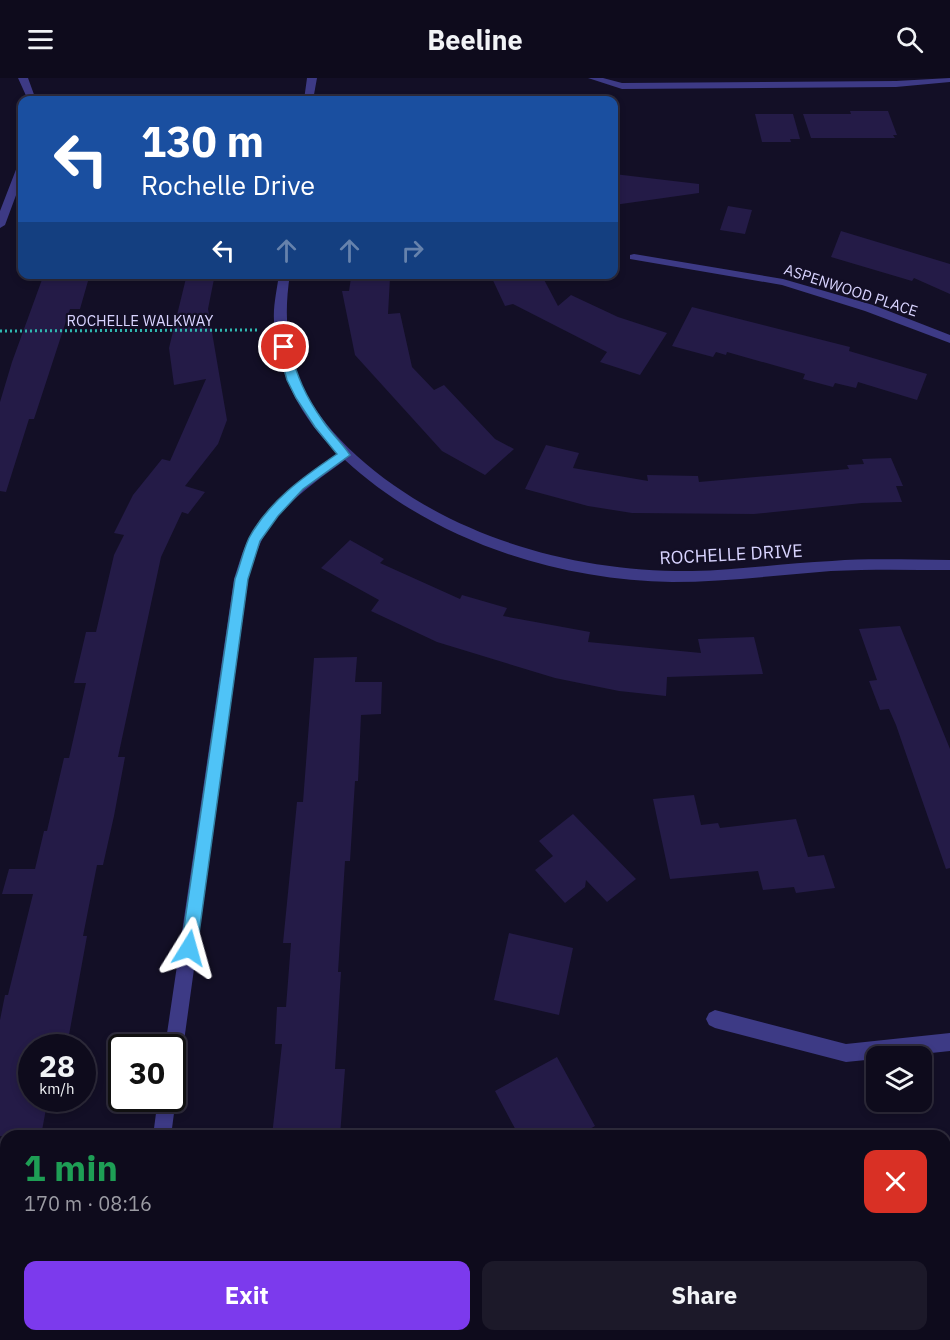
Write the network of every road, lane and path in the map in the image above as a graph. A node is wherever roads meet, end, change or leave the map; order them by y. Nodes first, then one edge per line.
1 (23, 78) edge
2 (312, 78) edge
3 (594, 78) edge
4 (950, 79) edge
5 (30, 96) edge
6 (310, 96) edge
7 (18, 178) edge
8 (0, 225) edge
9 (634, 257) dead end
10 (284, 279) edge
11 (280, 330) junction
12 (0, 331) edge
13 (950, 339) edge
14 (344, 455) junction
15 (950, 565) edge
16 (715, 1018) dead end
17 (176, 1034) edge
18 (950, 1042) edge
19 (166, 1112) edge
20 (163, 1130) edge

1 - 5 street
2 - 6 street
3 - 4 street
7 - 8 street
9 - 13 street, ASPENWOOD PLACE
10 - 11 street, ROCHELLE DRIVE
11 - 12 path, ROCHELLE WALKWAY
11 - 14 street, ROCHELLE DRIVE
14 - 15 street, ROCHELLE DRIVE
14 - 17 street
16 - 18 street
19 - 20 street

